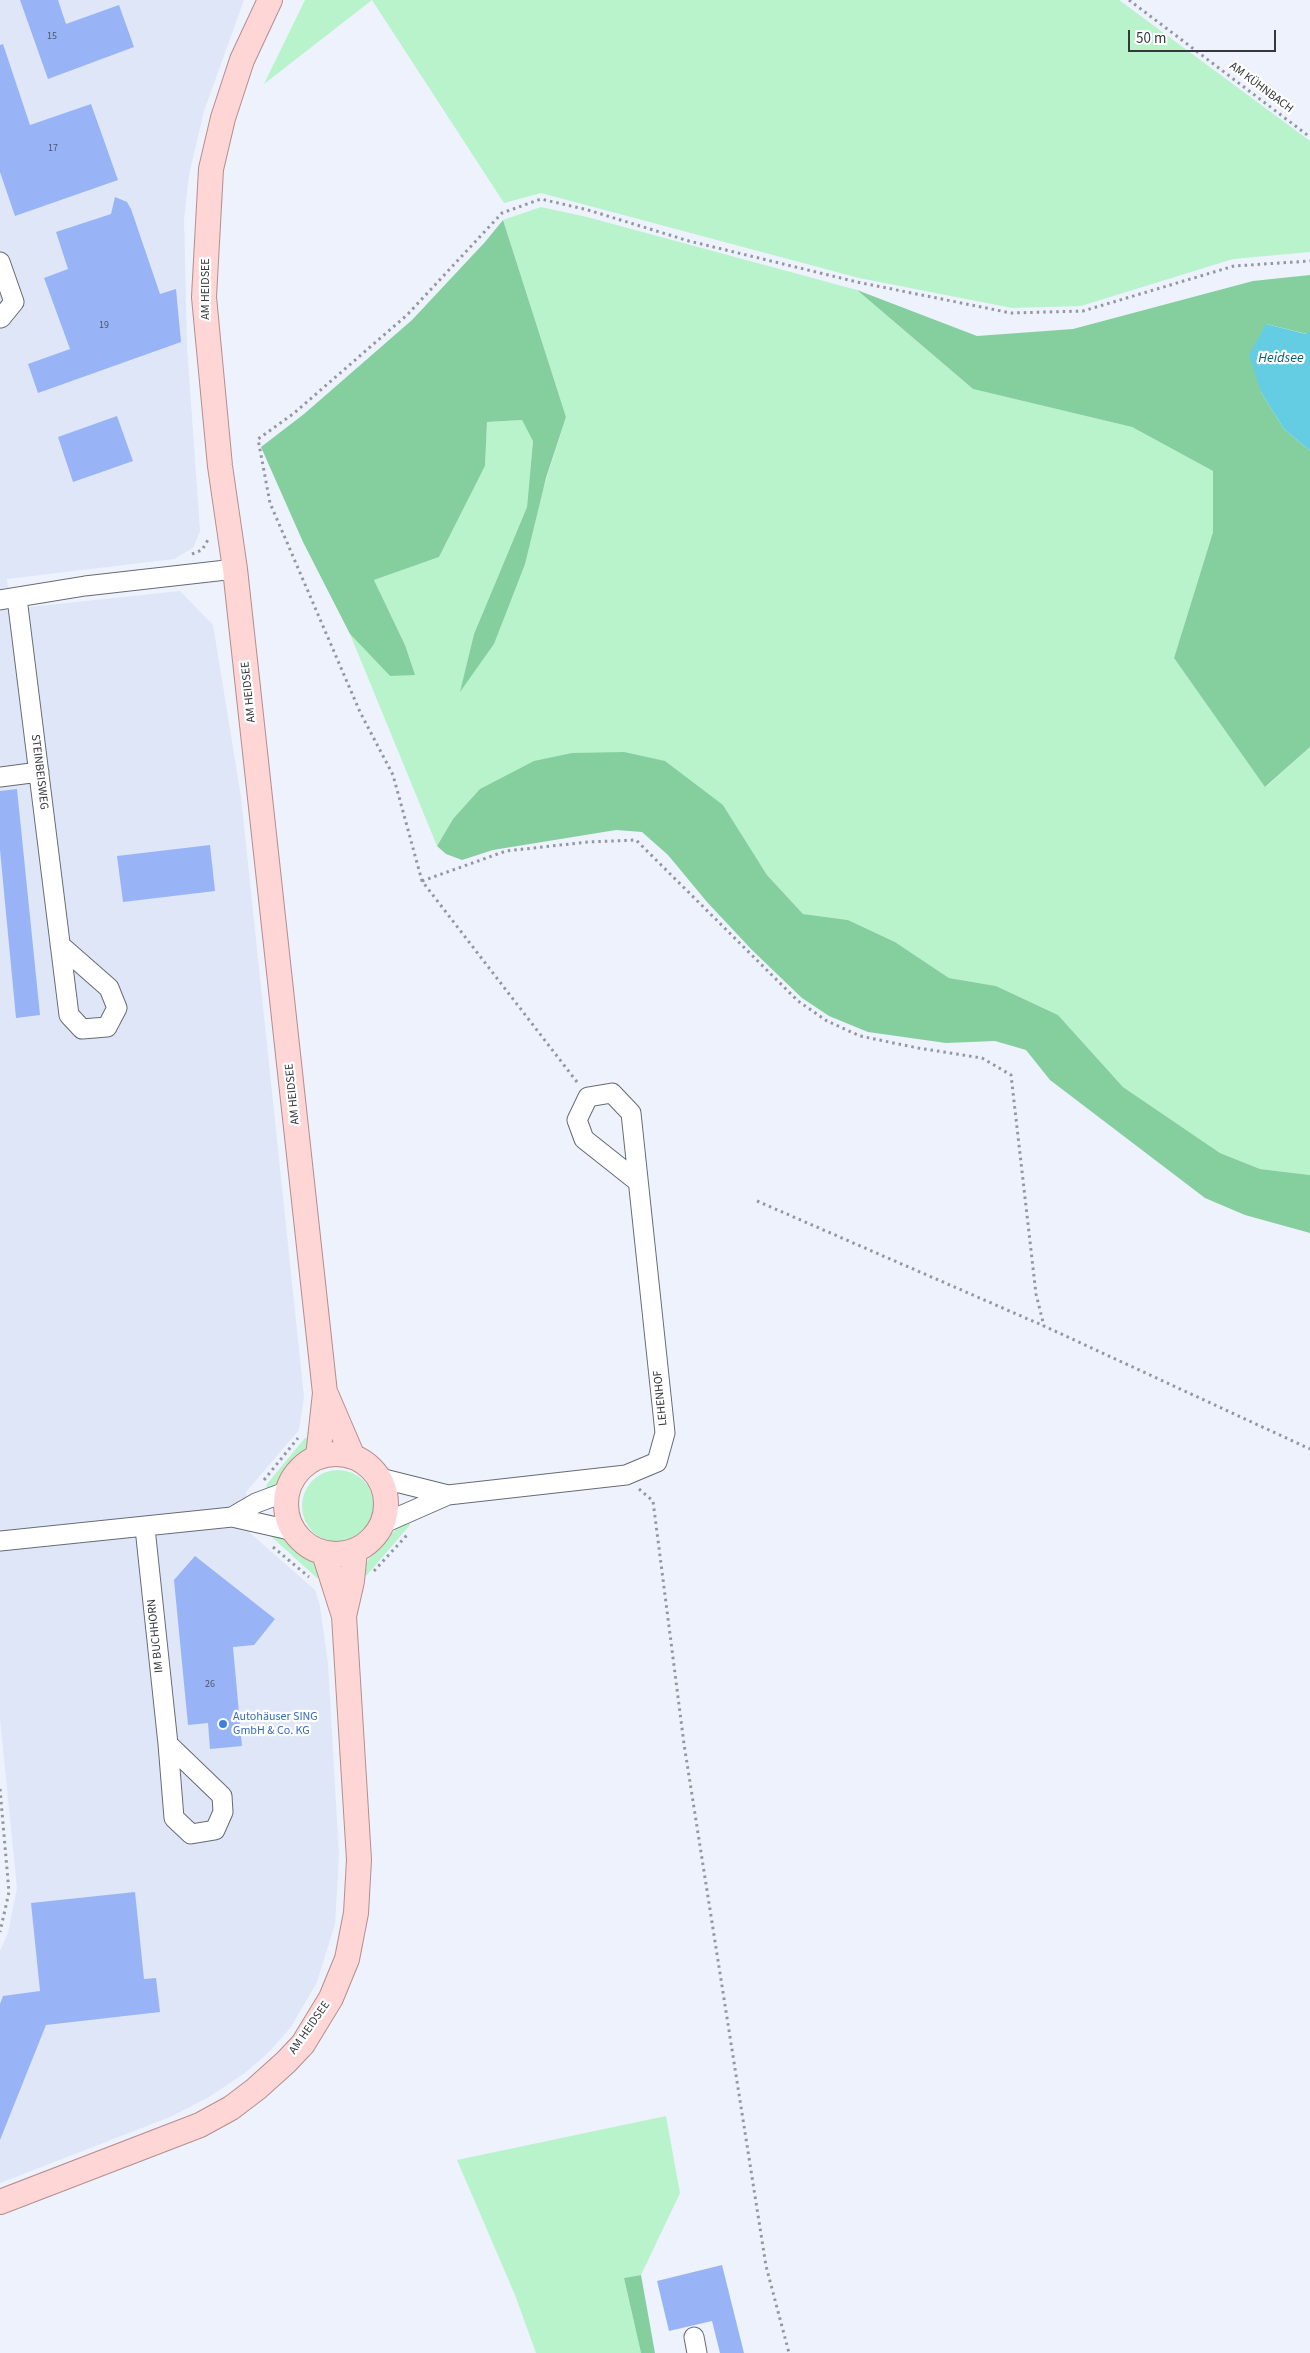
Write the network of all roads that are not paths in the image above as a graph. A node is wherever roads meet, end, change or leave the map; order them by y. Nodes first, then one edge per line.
1 (270, 0) edge
2 (0, 262) edge
3 (1, 318) dead end
4 (235, 569) junction
5 (9, 599) edge
6 (39, 772) junction
7 (0, 777) edge
8 (60, 945) dead end
9 (637, 1181) junction
10 (325, 1393) junction
11 (318, 1457) junction
12 (352, 1457) junction
13 (380, 1478) junction
14 (288, 1491) junction
15 (448, 1495) junction
16 (232, 1517) junction
17 (382, 1524) junction
18 (145, 1528) junction
19 (294, 1531) junction
20 (0, 1542) edge
21 (356, 1550) junction
22 (324, 1553) junction
23 (344, 1616) junction
24 (168, 1744) dead end
25 (0, 2202) edge

1 - 4 main road, AM HEIDSEE
2 - 3 street
4 - 5 street, STEINBEISWEG
4 - 10 main road, AM HEIDSEE
5 - 6 street, STEINBEISWEG
6 - 7 street
6 - 8 street, STEINBEISWEG
9 - 9 street, LEHENHOF
9 - 15 street, LEHENHOF
10 - 11 main road, AM HEIDSEE
10 - 12 main road, AM HEIDSEE
11 - 12 main road
11 - 14 main road
12 - 13 main road
13 - 15 street, LEHENHOF
13 - 17 main road
14 - 16 street
14 - 19 main road
15 - 17 street, LEHENHOF
16 - 18 street
16 - 19 street
17 - 21 main road
18 - 20 street
18 - 24 street, IM BUCHHORN
19 - 22 main road
21 - 22 main road
21 - 23 main road, AM HEIDSEE
22 - 23 main road, AM HEIDSEE
23 - 25 main road, AM HEIDSEE

